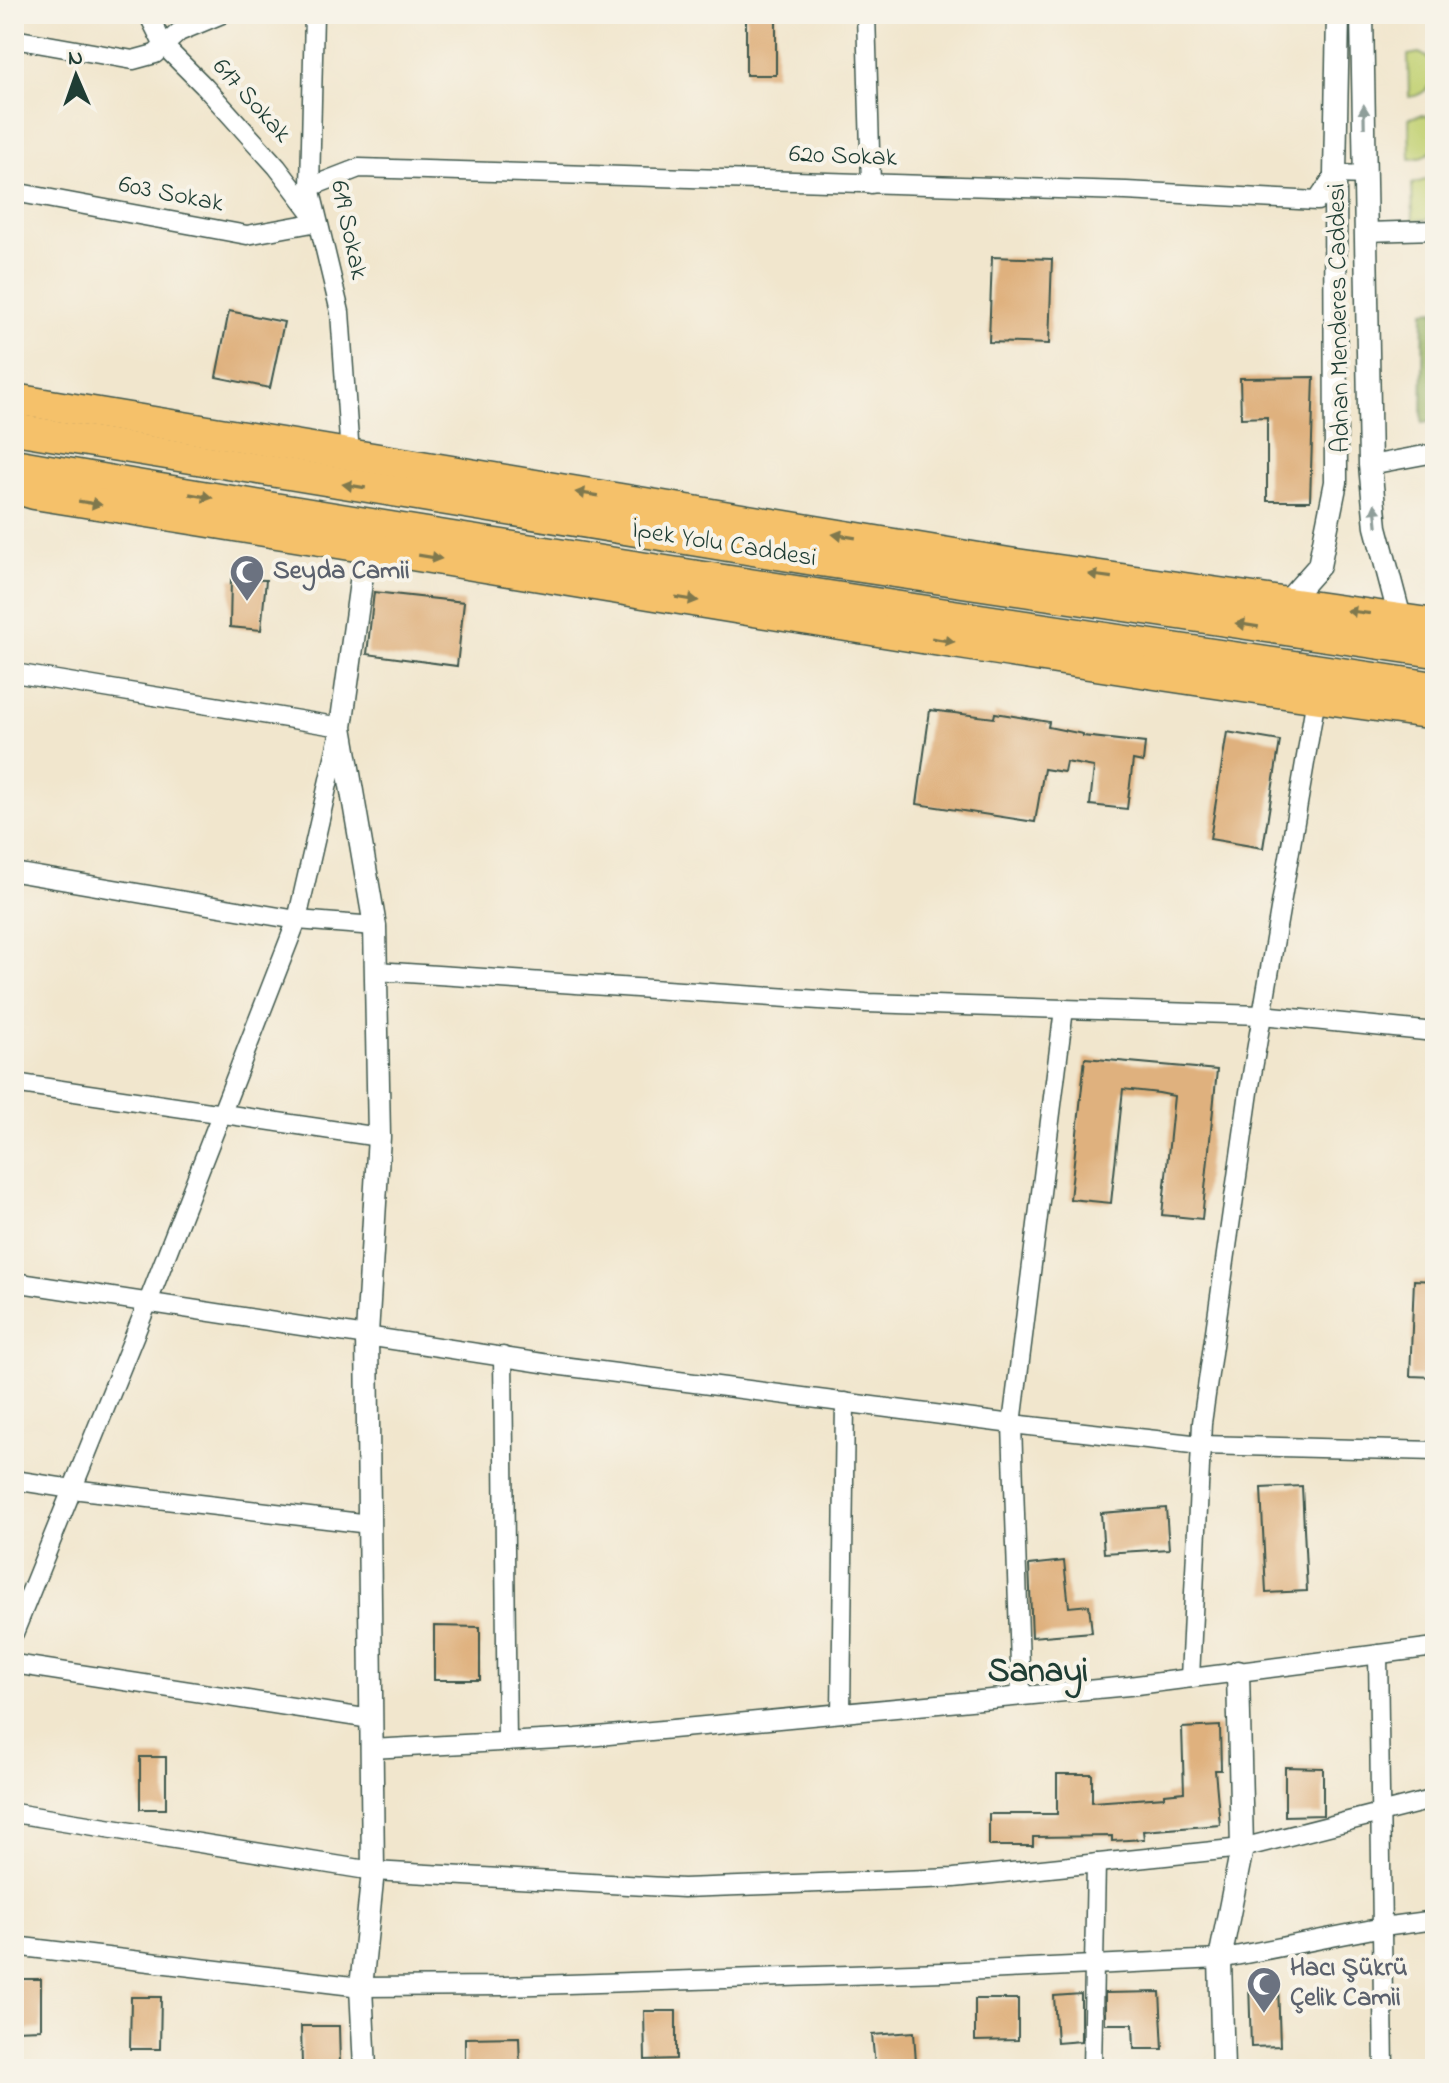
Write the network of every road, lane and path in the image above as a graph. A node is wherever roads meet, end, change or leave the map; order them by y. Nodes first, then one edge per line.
1 (148, 14) edge
2 (222, 14) edge
3 (314, 14) edge
4 (866, 14) edge
5 (1338, 14) edge
6 (1362, 14) edge
7 (14, 39) edge
8 (164, 46) junction
9 (1335, 174) junction
10 (1365, 175) junction
11 (871, 184) junction
12 (310, 187) junction
13 (14, 192) edge
14 (318, 222) junction
15 (1435, 230) edge
16 (1366, 232) junction
17 (14, 399) edge
18 (14, 429) edge
19 (1435, 453) edge
20 (350, 455) junction
21 (14, 464) edge
22 (1370, 465) junction
23 (14, 488) edge
24 (366, 546) junction
25 (1287, 602) junction
26 (1400, 618) junction
27 (1435, 624) edge
28 (1435, 652) edge
29 (14, 673) edge
30 (1435, 687) edge
31 (1316, 698) junction
32 (1435, 714) edge
33 (341, 727) junction
34 (14, 872) edge
35 (297, 920) junction
36 (375, 926) junction
37 (376, 971) junction
38 (1064, 1009) junction
39 (1262, 1015) junction
40 (1435, 1032) edge
41 (14, 1083) edge
42 (221, 1114) junction
43 (379, 1137) junction
44 (14, 1282) edge
45 (148, 1302) junction
46 (367, 1334) junction
47 (503, 1356) junction
48 (845, 1402) junction
49 (1012, 1424) junction
50 (1201, 1445) junction
51 (1435, 1451) edge
52 (14, 1480) edge
53 (72, 1489) junction
54 (369, 1524) junction
55 (14, 1633) edge
56 (1435, 1647) edge
57 (1378, 1654) junction
58 (14, 1664) edge
59 (1238, 1672) junction
60 (1190, 1678) junction
61 (1021, 1696) junction
62 (841, 1713) junction
63 (371, 1719) junction
64 (507, 1742) junction
65 (371, 1749) junction
66 (1435, 1799) edge
67 (1382, 1812) junction
68 (14, 1813) edge
69 (1242, 1848) junction
70 (1096, 1863) junction
71 (373, 1871) junction
72 (1435, 1920) edge
73 (1383, 1927) junction
74 (14, 1946) edge
75 (1220, 1959) junction
76 (1093, 1965) junction
77 (361, 1987) junction
78 (365, 2069) edge
79 (1092, 2069) edge
80 (1223, 2069) edge
81 (1384, 2069) edge

1 - 8 street, 617 Sokak
2 - 8 street
3 - 12 street, 619 Sokak
4 - 11 street
5 - 9 street, Adnan Menderes Caddesi
10 -> 6 street, Adnan Menderes Caddesi
7 - 8 street
8 - 14 street, 617 Sokak
9 - 10 street
9 - 11 street, 620 Sokak
9 - 25 street, Adnan Menderes Caddesi
10 - 16 street, Adnan Menderes Caddesi
11 - 12 street, 620 Sokak
12 - 14 street, 619 Sokak
13 - 14 street, 603 Sokak
14 - 20 street, 619 Sokak
15 - 16 street
16 - 22 street, Adnan Menderes Caddesi
17 - 20 highway
28 -> 18 highway, İpek Yolu Caddesi
19 - 22 street
25 -> 20 highway
21 -> 30 highway, İpek Yolu Caddesi
26 -> 22 street, Adnan Menderes Caddesi
23 -> 24 highway
24 -> 31 highway
24 - 33 street
26 -> 25 highway
26 - 27 highway
29 - 33 street
31 - 32 highway
31 - 39 street
33 - 35 street
33 - 36 street
34 - 35 street
35 - 36 street
35 - 42 street
36 - 37 street
37 - 38 street
37 - 43 street
38 - 39 street
38 - 49 street
39 - 40 street
39 - 50 street
41 - 42 street
42 - 43 street
42 - 45 street
43 - 46 street
44 - 45 street
45 - 46 street
45 - 53 street
46 - 47 street
46 - 54 street
47 - 48 street
47 - 64 street
48 - 49 street
48 - 62 street
49 - 50 street
49 - 61 street
50 - 51 street
50 - 60 street
52 - 53 street
53 - 54 street
53 - 55 street
54 - 63 street
56 - 57 street
57 - 59 street
57 - 67 street
58 - 63 street
59 - 60 street
59 - 69 street
60 - 61 street
61 - 62 street
62 - 64 street
63 - 65 street
64 - 65 street
65 - 71 street
66 - 67 street
67 - 69 street
67 - 73 street
68 - 71 street
69 - 70 street
69 - 75 street
70 - 71 street
70 - 76 street
71 - 77 street
72 - 73 street
73 - 75 street
73 - 81 street
74 - 77 street
75 - 76 street
75 - 80 street
76 - 77 street
76 - 79 street
77 - 78 street

